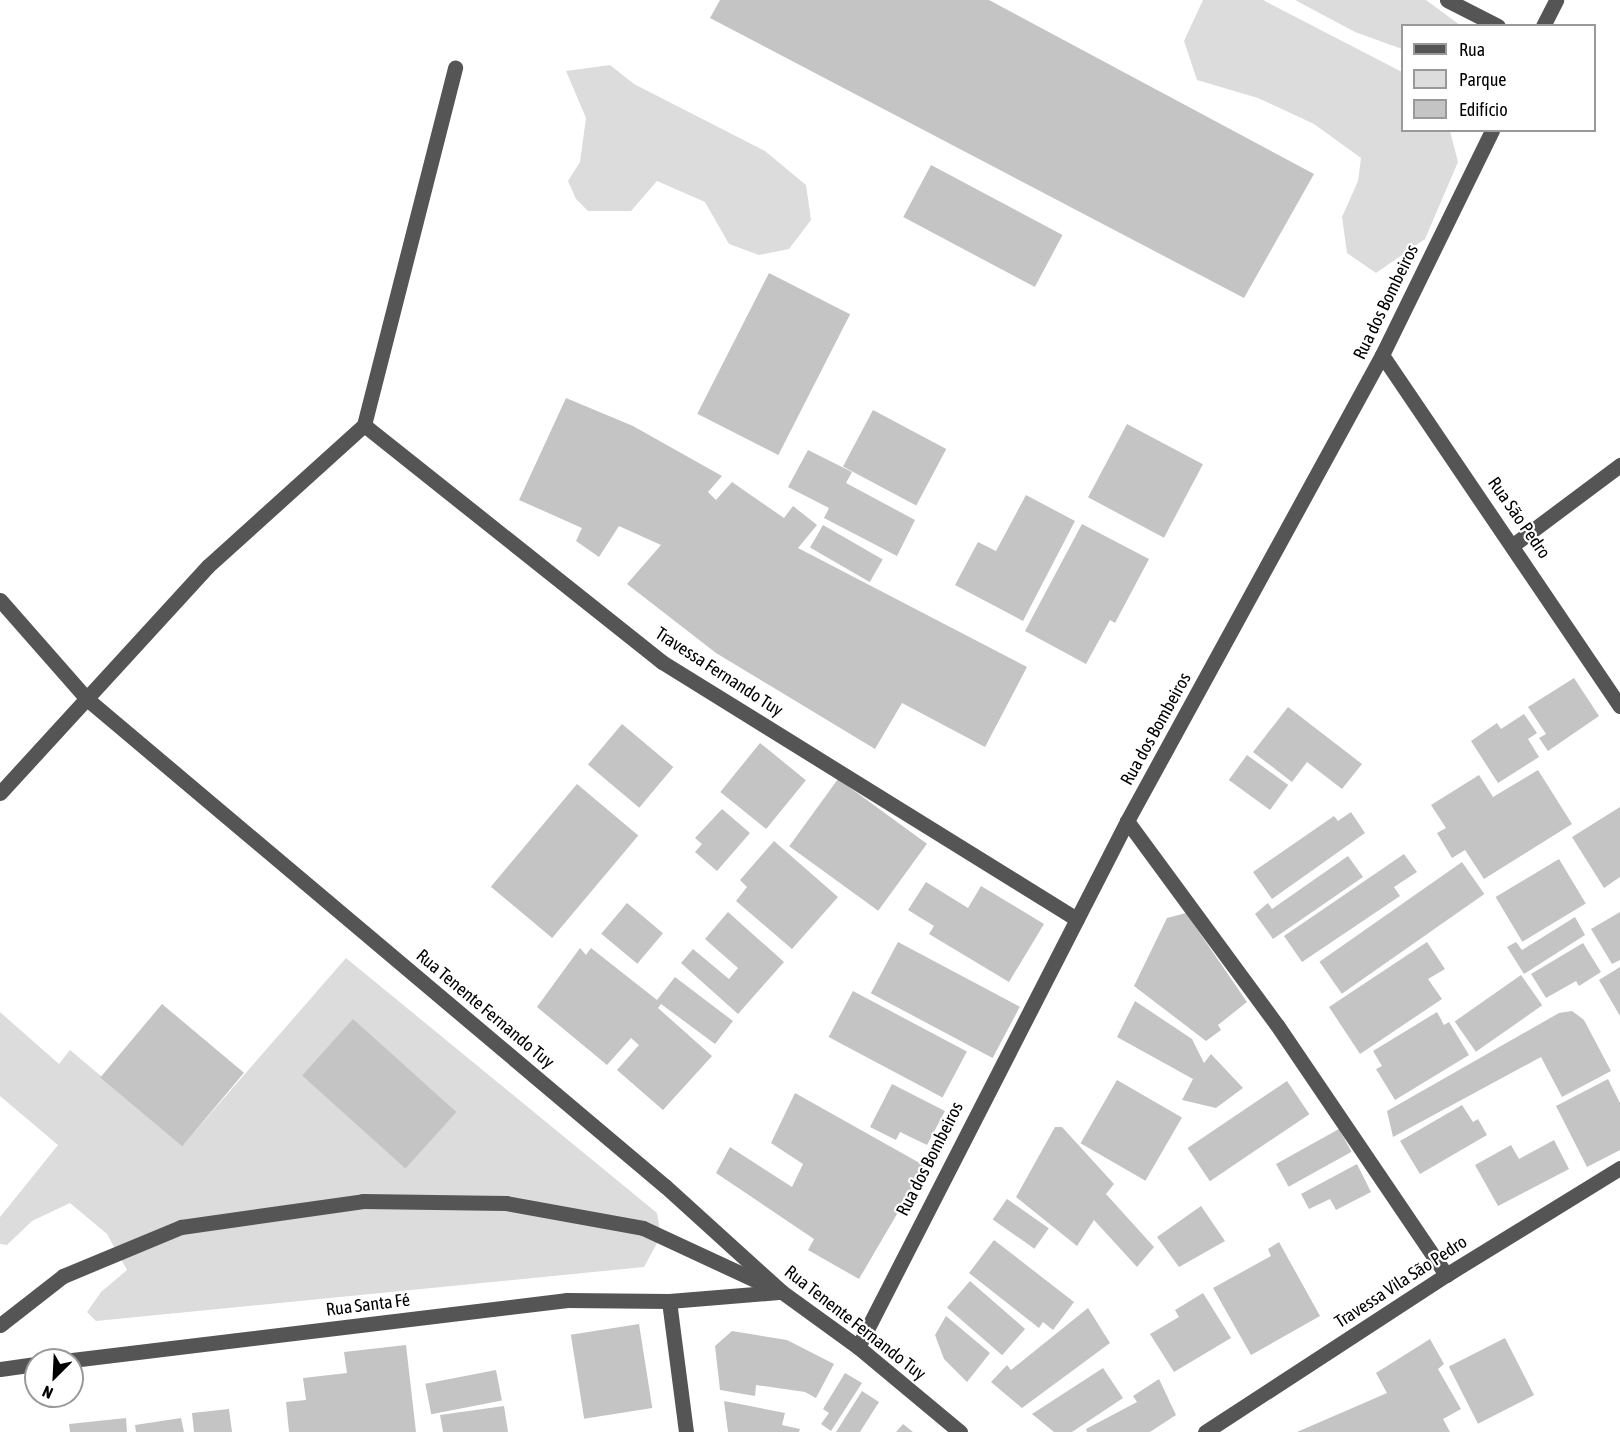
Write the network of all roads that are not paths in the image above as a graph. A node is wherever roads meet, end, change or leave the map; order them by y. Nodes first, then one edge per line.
1 (1447, 0) edge
2 (1556, 0) edge
3 (1494, 24) edge
4 (1544, 24) edge
5 (454, 67) dead end
6 (1491, 132) edge
7 (1382, 355) junction
8 (364, 425) junction
9 (1620, 465) edge
10 (1513, 545) junction
11 (0, 600) edge
12 (87, 699) junction
13 (1620, 706) edge
14 (0, 793) edge
15 (1127, 821) junction
16 (1077, 919) junction
17 (1620, 1168) edge
18 (1446, 1275) junction
19 (782, 1292) junction
20 (669, 1301) junction
21 (0, 1325) edge
22 (858, 1347) junction
23 (84, 1359) edge
24 (24, 1366) edge
25 (0, 1369) edge
26 (686, 1432) edge
27 (960, 1432) edge
28 (1205, 1432) edge

1 - 3 street
2 - 4 street
5 - 8 street
6 - 7 street, Rua dos Bombeiros
7 - 10 street, Rua São Pedro
7 - 15 street, Rua dos Bombeiros
8 - 12 street
8 - 16 street, Travessa Fernando Tuy
9 - 10 street
10 - 13 street, Rua São Pedro
11 - 12 street, Rua Tenente Fernando Tuy
12 - 14 street
12 - 19 street, Rua Tenente Fernando Tuy
15 - 16 street, Rua dos Bombeiros
15 - 18 street
16 - 22 street, Rua dos Bombeiros
17 - 18 street, Travessa Vila São Pedro
18 - 28 street, Travessa Vila São Pedro
19 - 20 street, Rua Santa Fé
19 - 21 street
19 - 22 street, Rua Tenente Fernando Tuy
20 - 23 street, Rua Santa Fé
20 - 26 street
22 - 27 street, Rua Tenente Fernando Tuy
24 - 25 street

